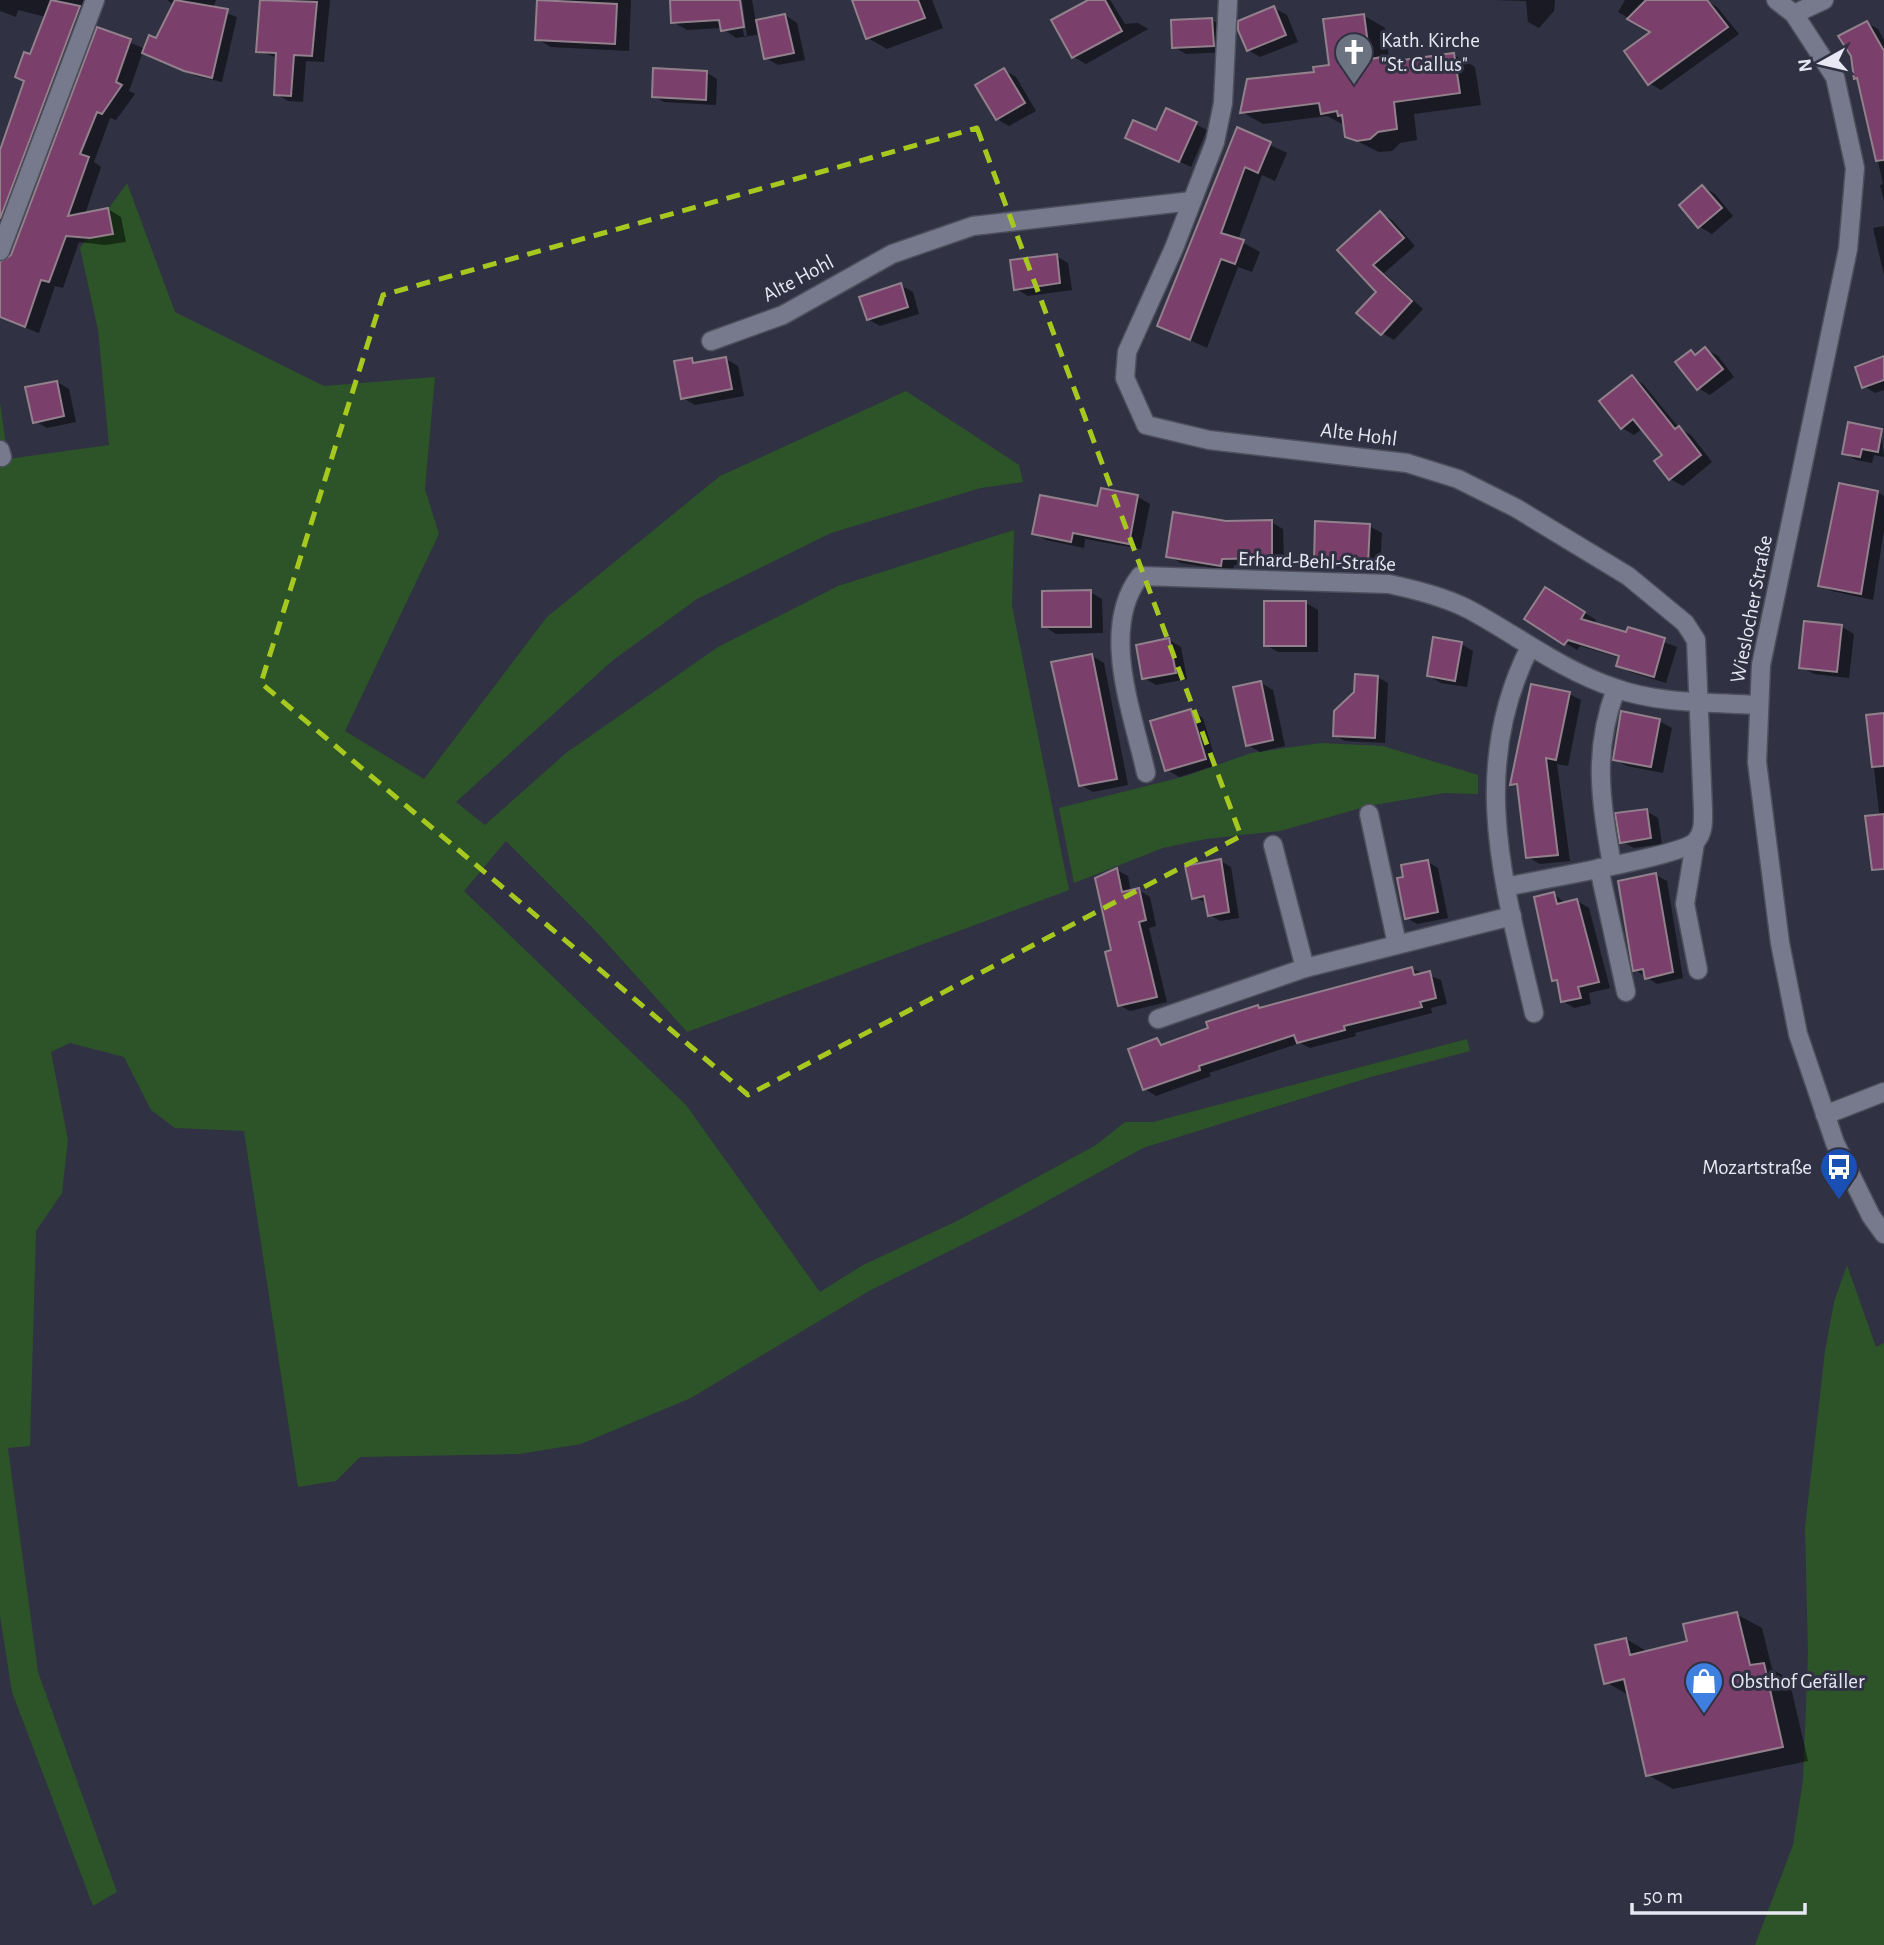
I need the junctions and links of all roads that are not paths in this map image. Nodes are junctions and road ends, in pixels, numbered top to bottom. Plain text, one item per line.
1 (95, 0) edge
2 (1228, 0) edge
3 (1776, 0) edge
4 (1824, 0) edge
5 (1794, 14) junction
6 (1192, 201) junction
7 (0, 251) edge
8 (711, 341) dead end
9 (1530, 648) junction
10 (1616, 689) junction
11 (1699, 701) junction
12 (1757, 705) junction
13 (1146, 773) dead end
14 (1368, 814) dead end
15 (1695, 843) junction
16 (1273, 845) dead end
17 (1606, 867) junction
18 (1506, 887) junction
19 (1512, 916) junction
20 (1397, 944) junction
21 (1305, 968) junction
22 (1698, 970) dead end
23 (1626, 992) dead end
24 (1534, 1013) dead end
25 (1158, 1019) dead end
26 (1884, 1092) edge
27 (1825, 1115) junction
28 (1884, 1234) edge

1 - 7 street
2 - 6 street, Alte Hohl
3 - 5 street, Wieslocher Straße
4 - 5 street
5 - 12 street, Wieslocher Straße
6 - 8 street, Alte Hohl
6 - 11 street, Alte Hohl
9 - 10 street, Erhard-Behl-Straße
9 - 13 street, Erhard-Behl-Straße
9 - 18 street
10 - 11 street, Erhard-Behl-Straße
10 - 17 street
11 - 12 street, Erhard-Behl-Straße
11 - 15 street
12 - 27 street, Wieslocher Straße
14 - 20 street
15 - 17 street
15 - 22 street
16 - 21 street
17 - 18 street
17 - 23 street
18 - 19 street
19 - 20 street
19 - 24 street
20 - 21 street
21 - 25 street
26 - 27 street
27 - 28 street, Wieslocher Straße

